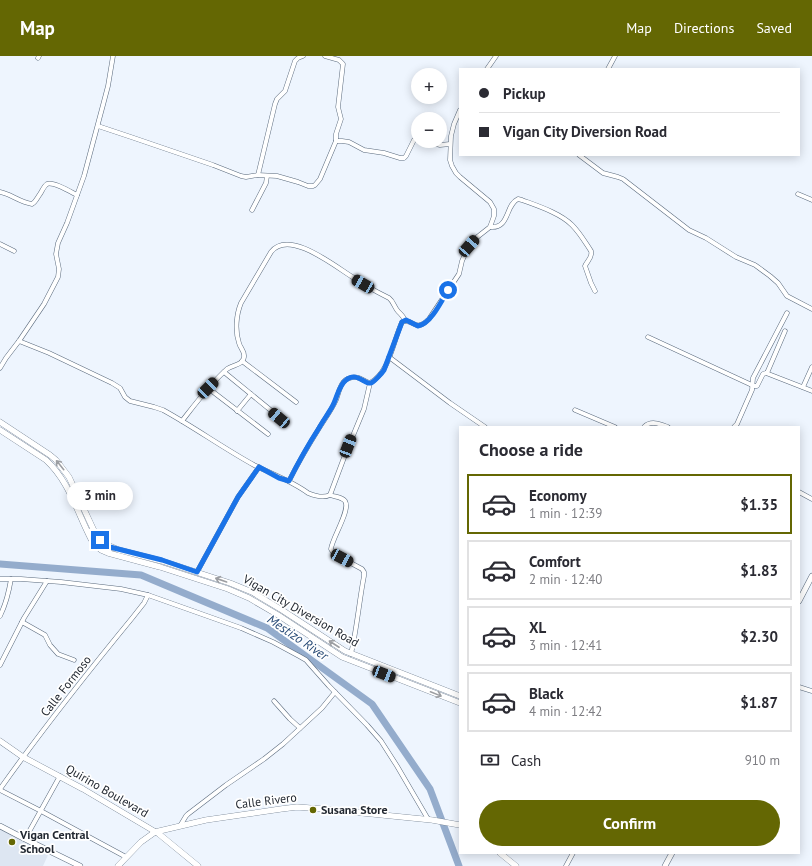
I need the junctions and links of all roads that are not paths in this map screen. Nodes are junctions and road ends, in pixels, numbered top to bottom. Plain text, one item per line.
1 (113, 56) edge
2 (302, 56) edge
3 (325, 56) edge
4 (495, 56) edge
5 (615, 56) edge
6 (488, 68) edge
7 (609, 68) edge
8 (459, 113) edge
9 (98, 126) junction
10 (336, 141) junction
11 (447, 144) edge
12 (450, 144) junction
13 (411, 146) edge
14 (580, 156) edge
15 (258, 175) junction
16 (267, 176) junction
17 (0, 192) edge
18 (798, 194) dead end
19 (77, 195) junction
20 (812, 200) edge
21 (252, 210) dead end
22 (490, 228) junction
23 (0, 244) edge
24 (14, 251) dead end
25 (595, 291) dead end
26 (812, 309) edge
27 (787, 313) dead end
28 (406, 320) junction
29 (785, 331) dead end
30 (648, 337) dead end
31 (19, 341) junction
32 (389, 357) junction
33 (242, 362) junction
34 (812, 367) edge
35 (0, 368) edge
36 (224, 372) junction
37 (767, 374) junction
38 (370, 383) junction
39 (753, 385) junction
40 (208, 388) junction
41 (803, 388) junction
42 (812, 391) edge
43 (251, 394) junction
44 (296, 402) dead end
45 (575, 410) dead end
46 (237, 411) junction
47 (279, 418) dead end
48 (182, 421) junction
49 (0, 422) edge
50 (484, 426) edge
51 (613, 426) edge
52 (645, 426) edge
53 (664, 426) edge
54 (735, 426) edge
55 (0, 430) edge
56 (268, 434) dead end
57 (259, 467) junction
58 (289, 481) junction
59 (800, 492) edge
60 (330, 495) junction
61 (812, 498) edge
62 (197, 572) junction
63 (189, 573) junction
64 (812, 576) edge
65 (0, 579) edge
66 (11, 579) junction
67 (47, 581) junction
68 (148, 595) junction
69 (800, 599) edge
70 (0, 616) edge
71 (22, 622) junction
72 (351, 654) junction
73 (74, 660) dead end
74 (0, 665) edge
75 (417, 679) junction
76 (414, 685) junction
77 (800, 687) edge
78 (812, 691) edge
79 (335, 692) junction
80 (459, 696) edge
81 (274, 701) dead end
82 (459, 704) edge
83 (300, 728) junction
84 (0, 741) edge
85 (23, 757) junction
86 (60, 776) junction
87 (0, 790) edge
88 (41, 811) junction
89 (430, 820) junction
90 (459, 825) edge
91 (0, 826) edge
92 (180, 826) junction
93 (155, 832) junction
94 (25, 839) junction
95 (501, 854) edge
96 (572, 854) edge
97 (671, 854) edge
98 (126, 857) junction
99 (80, 866) edge
100 (118, 866) edge
101 (198, 866) edge
102 (516, 866) edge
103 (566, 866) edge
104 (665, 866) edge

1 - 9 street
2 - 15 street
3 - 10 street
4 - 6 street
5 - 7 street
8 - 12 street
9 - 15 street
9 - 19 street
10 - 13 street
10 - 16 street
11 - 12 street
12 - 22 street
14 - 26 street
15 - 16 street
16 - 21 street
17 - 19 street
18 - 20 street
19 - 31 street
22 - 25 street
22 - 28 street
23 - 24 street
27 - 39 street
28 - 32 street
28 - 33 street
29 - 37 street
30 - 39 street
31 - 35 street
31 - 48 street
32 - 38 street
32 - 50 street
33 - 36 street
33 - 44 street
34 - 41 street
36 - 40 street
36 - 43 street
37 - 39 street
37 - 41 street
38 - 58 street
38 - 60 street
39 - 54 street
40 - 46 street
40 - 48 street
41 - 42 street
43 - 46 street
43 - 47 street
45 - 51 street
46 - 56 street
48 - 57 street
63 -> 49 main road, Vigan City Diversion Road
52 - 53 street
55 - 63 main road, Vigan City Diversion Road
57 - 58 street
57 - 62 street
58 - 60 street
59 - 61 street
60 - 72 street
62 - 63 main road, Vigan City Diversion Road
72 -> 62 main road, Vigan City Diversion Road
63 - 76 main road, Vigan City Diversion Road
64 - 69 street
65 - 66 street
66 - 67 street
66 - 70 street
67 - 68 street
67 - 71 street
68 - 79 street
68 - 85 street, Calle Formoso
71 - 73 street
71 - 74 street
72 - 75 main road, Vigan City Diversion Road
75 - 76 main road
75 - 80 main road, Vigan City Diversion Road
76 -> 82 main road, Vigan City Diversion Road
77 - 78 street
79 - 83 street
79 - 89 street
81 - 83 street
83 - 92 street
84 - 85 main road, Quirino Boulevard
85 - 86 main road, Quirino Boulevard
85 - 87 street, Calle Formoso
86 - 88 street
86 - 93 main road, Quirino Boulevard
87 - 88 street
88 - 94 street
88 - 98 street
89 - 90 main road, Calle Rivero
89 - 92 main road, Calle Rivero
91 - 94 street
92 - 93 main road, Calle Rivero
93 - 98 main road, Calle Rivero
93 - 101 main road, Quirino Boulevard
94 - 99 street
95 - 102 main road
96 - 103 street
97 - 104 street
98 - 100 main road, Calle Rivero

